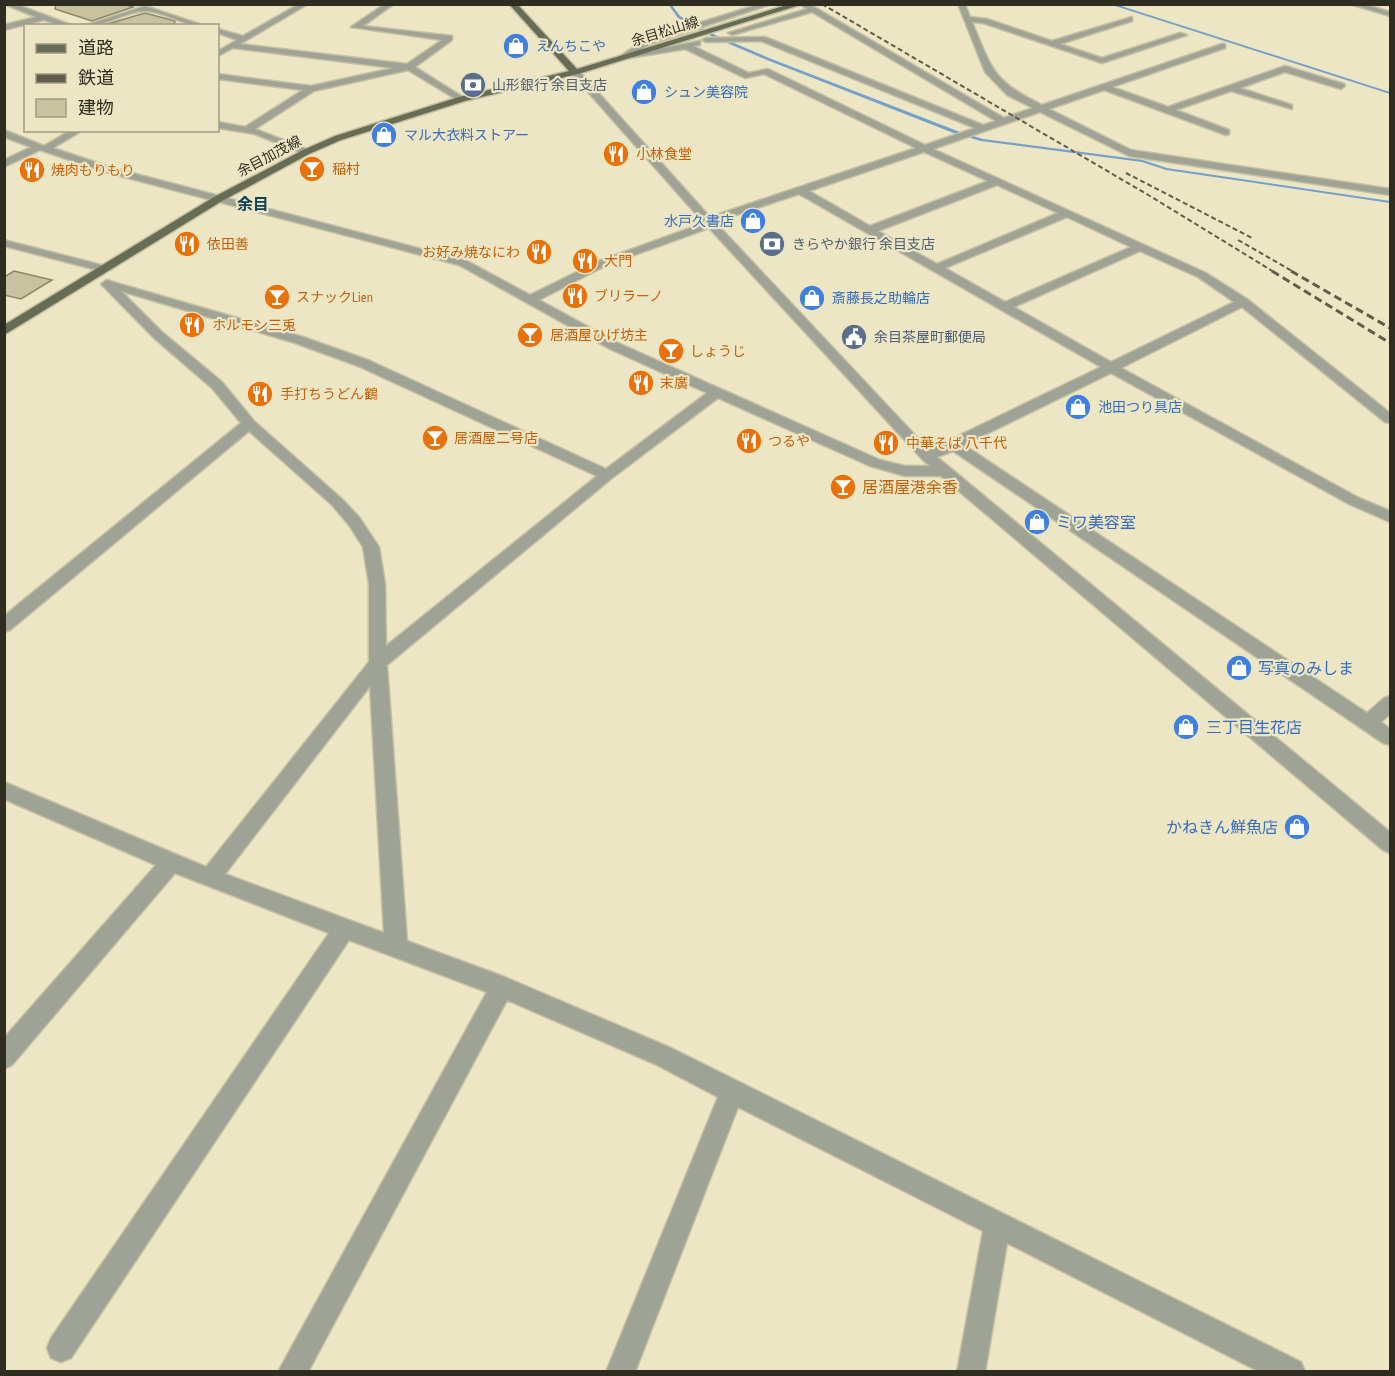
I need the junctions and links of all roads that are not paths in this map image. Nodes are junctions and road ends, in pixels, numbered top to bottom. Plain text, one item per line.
1 (304, 4) edge
2 (391, 4) edge
3 (512, 4) edge
4 (769, 4) edge
5 (803, 4) edge
6 (961, 4) edge
7 (1353, 4) edge
8 (796, 5) edge
9 (11, 6) edge
10 (812, 10) junction
11 (1390, 14) edge
12 (45, 17) junction
13 (967, 19) junction
14 (1129, 19) dead end
15 (64, 24) edge
16 (94, 24) edge
17 (195, 24) edge
18 (4, 28) edge
19 (219, 31) edge
20 (1183, 35) dead end
21 (244, 39) junction
22 (706, 40) junction
23 (1052, 44) junction
24 (233, 46) junction
25 (686, 46) junction
26 (1222, 46) dead end
27 (219, 53) edge
28 (623, 57) junction
29 (409, 67) junction
30 (575, 72) junction
31 (219, 76) edge
32 (1341, 86) dead end
33 (1105, 87) junction
34 (1231, 88) junction
35 (311, 89) junction
36 (462, 99) junction
37 (1289, 107) dead end
38 (1039, 109) junction
39 (1168, 110) junction
40 (1002, 121) junction
41 (219, 125) edge
42 (982, 128) junction
43 (247, 130) junction
44 (74, 132) edge
45 (1226, 132) dead end
46 (4, 133) edge
47 (42, 148) junction
48 (925, 149) junction
49 (306, 152) junction
50 (4, 164) edge
51 (996, 182) junction
52 (801, 191) junction
53 (1390, 192) edge
54 (218, 199) junction
55 (1066, 214) junction
56 (710, 223) junction
57 (870, 230) junction
58 (4, 243) edge
59 (1139, 247) junction
60 (936, 268) junction
61 (106, 277) junction
62 (90, 279) joint
63 (529, 300) junction
64 (1243, 302) junction
65 (1005, 307) junction
66 (4, 331) edge
67 (1110, 367) junction
68 (717, 393) junction
69 (1390, 419) edge
70 (249, 424) junction
71 (954, 445) junction
72 (927, 456) junction
73 (944, 471) junction
74 (607, 475) junction
75 (1390, 517) edge
76 (4, 626) edge
77 (378, 663) junction
78 (1390, 703) edge
79 (1368, 723) junction
80 (1390, 738) edge
81 (4, 790) edge
82 (1390, 844) edge
83 (172, 861) junction
84 (210, 878) junction
85 (345, 928) junction
86 (396, 947) junction
87 (502, 987) junction
88 (4, 1057) edge
89 (732, 1092) junction
90 (998, 1224) junction
91 (61, 1348) dead end
92 (292, 1371) edge
93 (620, 1371) edge
94 (971, 1371) edge
95 (1291, 1371) edge

1 - 21 street
2 - 29 street
3 - 30 main road
4 - 28 street
5 - 10 street
6 - 13 street
7 - 11 street
8 - 28 main road, 余目松山線
9 - 12 street
10 - 22 street
10 - 40 street
12 - 15 street
12 - 18 street
13 - 23 street
13 - 38 street
14 - 23 street
16 - 17 street
19 - 21 street
20 - 23 street
21 - 24 street
22 - 25 street
22 - 42 street
24 - 27 street
24 - 29 street
25 - 28 street
25 - 48 street
26 - 33 street
28 - 30 main road, 余目松山線
29 - 35 street
29 - 36 street
30 - 36 main road, 余目加茂線
30 - 56 street
31 - 35 street
32 - 34 street
33 - 38 street
33 - 39 street
34 - 37 street
34 - 39 street
35 - 43 street
36 - 49 main road, 余目加茂線
38 - 40 street
38 - 53 street
39 - 45 street
40 - 42 street
41 - 43 street
42 - 48 street
43 - 49 street
44 - 47 street
46 - 47 street
47 - 50 street
47 - 54 street
48 - 51 street
48 - 52 street
49 - 54 main road, 余目加茂線
51 - 55 street
51 - 57 street
52 - 56 street
52 - 57 street
54 - 61 main road, 余目加茂線
54 - 63 street
55 - 59 street
55 - 60 street
56 - 63 street
56 - 72 street
57 - 60 street
58 - 61 street
59 - 64 street
59 - 65 street
60 - 65 street
61 - 62 street
61 - 70 street
61 - 74 street
62 - 66 main road
63 - 68 street
64 - 67 street
64 - 69 street
65 - 67 street
67 - 71 street
67 - 75 street
68 - 73 street
68 - 74 street
70 - 76 street
70 - 77 street
71 - 72 street
71 - 79 street
72 - 73 street
73 - 82 street
74 - 77 street
77 - 84 street
77 - 86 street
78 - 79 street
79 - 80 street
81 - 83 street
83 - 84 street
83 - 88 street
84 - 85 street
85 - 86 street
85 - 91 street
86 - 87 street
87 - 89 street
87 - 92 street
89 - 90 street
89 - 93 street
90 - 94 street
90 - 95 street

